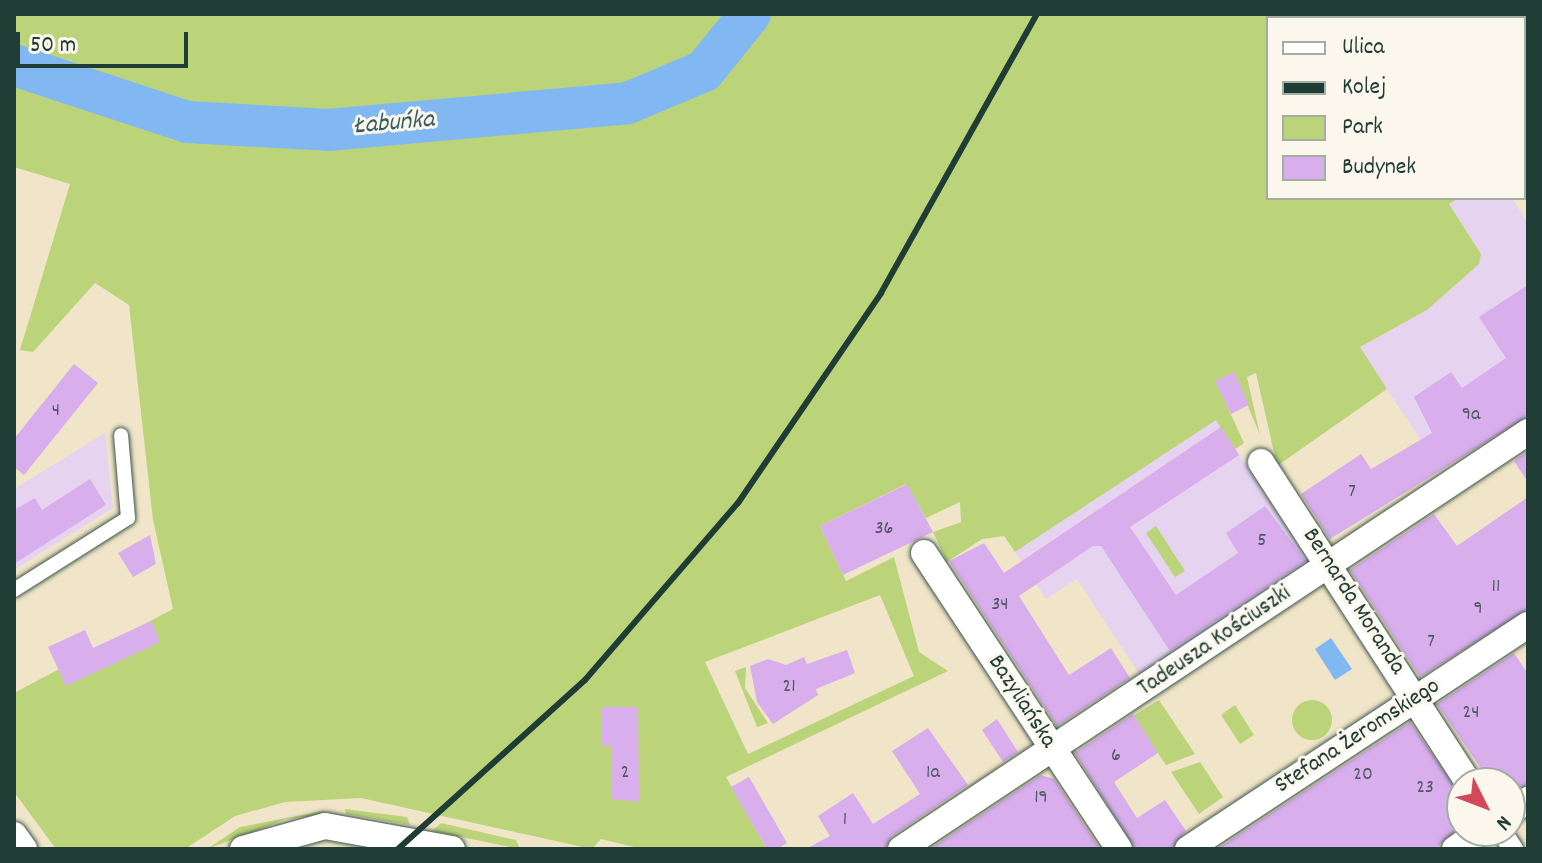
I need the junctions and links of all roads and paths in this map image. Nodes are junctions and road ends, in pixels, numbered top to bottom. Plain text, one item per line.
1 (1528, 432) edge
2 (121, 435) dead end
3 (1261, 462) dead end
4 (924, 553) dead end
5 (1329, 565) junction
6 (14, 590) edge
7 (1528, 625) edge
8 (1415, 699) junction
9 (1053, 752) junction
10 (1459, 767) edge
11 (14, 835) edge
12 (24, 849) edge
13 (243, 849) edge
14 (452, 849) edge
15 (901, 849) edge
16 (1119, 849) edge
17 (1188, 849) edge

1 - 5 street, Tadeusza Kościuszki
2 - 6 lane
3 - 5 street, Bernarda Moranda
4 - 9 street, Bazyliańska
5 - 8 street, Bernarda Moranda
5 - 9 street, Tadeusza Kościuszki
7 - 8 street, Stefana Żeromskiego
8 - 10 street, Bernarda Moranda
8 - 17 street, Stefana Żeromskiego
9 - 15 street, Tadeusza Kościuszki
9 - 16 street, Bazyliańska
11 - 12 street
13 - 14 street

